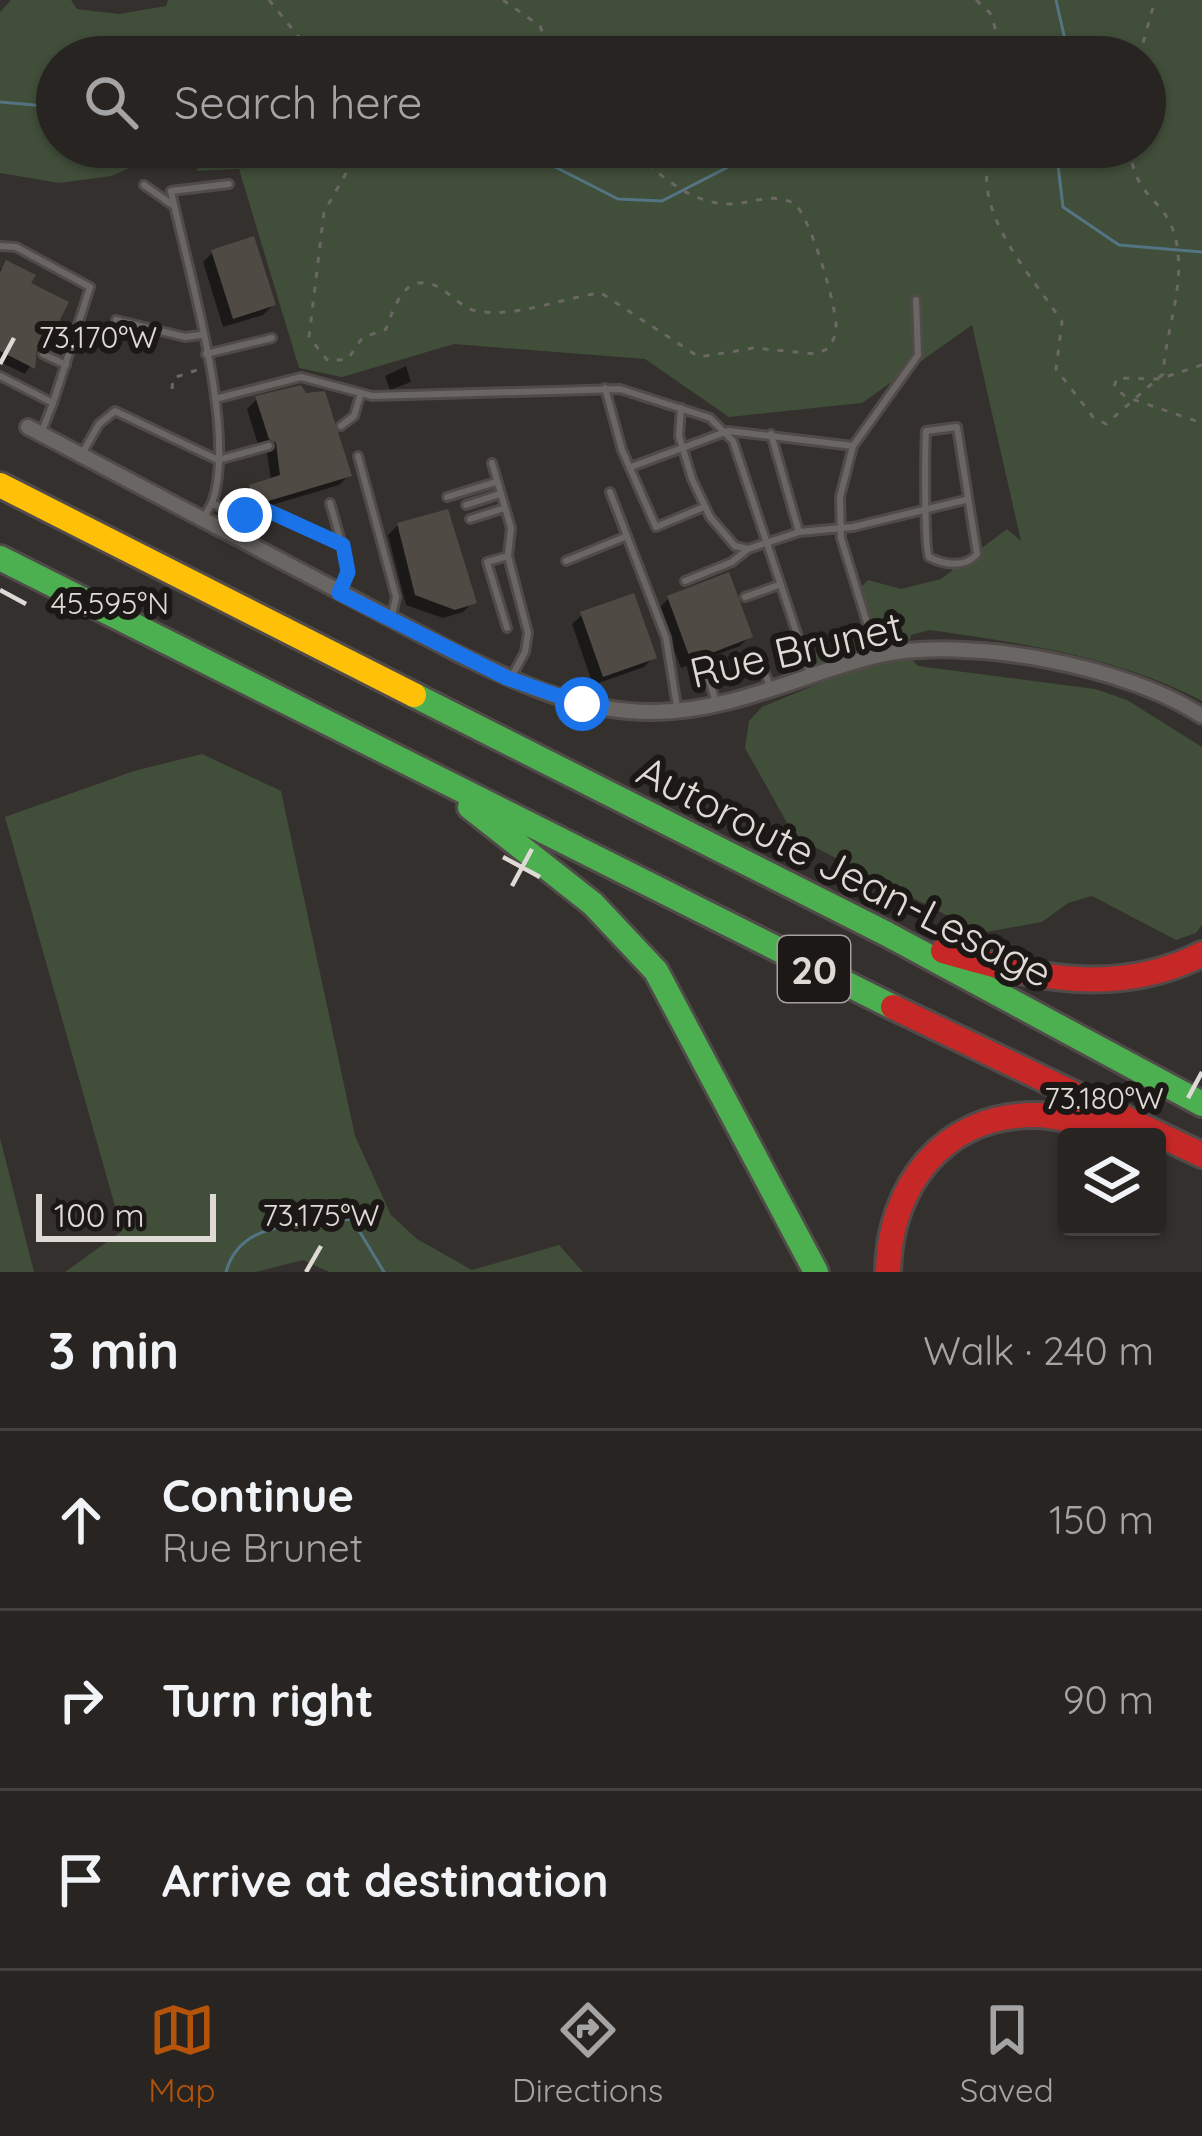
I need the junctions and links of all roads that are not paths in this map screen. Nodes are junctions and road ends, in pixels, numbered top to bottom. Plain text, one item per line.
1 (144, 184) dead end
2 (229, 184) dead end
3 (174, 206) junction
4 (0, 246) edge
5 (916, 300) dead end
6 (116, 320) dead end
7 (201, 335) junction
8 (272, 338) dead end
9 (43, 353) dead end
10 (205, 354) junction
11 (68, 365) junction
12 (0, 376) edge
13 (605, 388) junction
14 (361, 394) junction
15 (215, 399) junction
16 (52, 403) junction
17 (681, 408) junction
18 (341, 426) dead end
19 (34, 430) joint
20 (728, 431) junction
21 (771, 434) junction
22 (268, 446) dead end
23 (853, 446) junction
24 (681, 447) junction
25 (82, 455) junction
26 (358, 456) dead end
27 (218, 460) junction
28 (492, 463) dead end
29 (631, 467) junction
30 (496, 482) junction
31 (0, 485) edge
32 (610, 492) dead end
33 (500, 494) junction
34 (447, 497) dead end
35 (965, 500) junction
36 (212, 503) junction
37 (330, 503) dead end
38 (466, 505) dead end
39 (705, 507) junction
40 (505, 508) junction
41 (930, 508) junction
42 (470, 519) dead end
43 (202, 520) junction
44 (839, 527) junction
45 (799, 532) junction
46 (628, 536) junction
47 (343, 545) junction
48 (764, 545) junction
49 (748, 548) junction
50 (508, 556) junction
51 (0, 558) edge
52 (566, 562) dead end
53 (685, 581) dead end
54 (778, 585) junction
55 (339, 593) junction
56 (745, 597) dead end
57 (522, 611) junction
58 (504, 616) junction
59 (391, 620) junction
60 (867, 623) dead end
61 (507, 628) dead end
62 (811, 677) junction
63 (510, 680) junction
64 (771, 689) junction
65 (717, 705) junction
66 (677, 711) junction
67 (1202, 716) edge
68 (430, 776) junction
69 (887, 934) junction
70 (1202, 954) edge
71 (1202, 1104) edge
72 (1088, 1128) edge
73 (1166, 1149) edge
74 (1202, 1158) edge
75 (816, 1272) edge
76 (888, 1272) edge

1 - 3 lane
2 - 3 lane
3 - 7 lane
4 - 11 lane
5 - 23 lane
6 - 7 lane
7 - 10 lane
8 - 10 lane
9 - 11 lane
10 - 15 lane
11 - 16 lane
12 - 16 lane
13 - 14 lane
13 - 17 lane
13 - 29 lane
14 - 15 lane
14 - 18 lane
15 - 27 lane
16 - 19 lane
17 - 20 lane
17 - 24 lane
19 - 25 street, Rue Brunet
20 - 21 lane
20 - 24 lane
20 - 48 lane
21 - 23 lane
21 - 45 lane
22 - 27 lane
23 - 44 lane
24 - 29 lane
24 - 39 lane
25 - 27 lane
25 - 43 street, Rue Brunet
26 - 59 lane
27 - 36 lane
28 - 30 lane
29 - 39 lane
30 - 33 lane
30 - 34 lane
31 - 69 highway, Autoroute Jean-Lesage / 20
32 - 46 lane
33 - 38 lane
33 - 40 lane
35 - 41 lane
35 - 41 lane
35 - 41 lane
36 - 43 lane
36 - 47 lane
37 - 47 lane
39 - 49 lane
40 - 42 lane
40 - 50 lane
41 - 44 lane
43 - 55 street, Rue Brunet
44 - 45 lane
44 - 60 lane
45 - 48 lane
46 - 52 lane
46 - 66 lane
47 - 55 lane
48 - 49 lane
48 - 54 lane
49 - 53 lane
50 - 57 lane
50 - 58 lane
51 - 68 highway, 20
54 - 56 lane
54 - 62 lane
55 - 59 street, Rue Brunet
57 - 58 lane
57 - 63 lane
58 - 61 lane
59 - 63 street, Rue Brunet
62 - 64 street, Rue Brunet
62 - 67 street, Rue Brunet
63 - 66 street, Rue Brunet
64 - 65 street, Rue Brunet
64 - 65 lane
65 - 66 street, Rue Brunet
68 - 74 highway, 20
68 - 75 highway
69 - 70 highway
69 - 71 highway, Autoroute Jean-Lesage / 20
72 - 76 highway
73 - 74 highway

